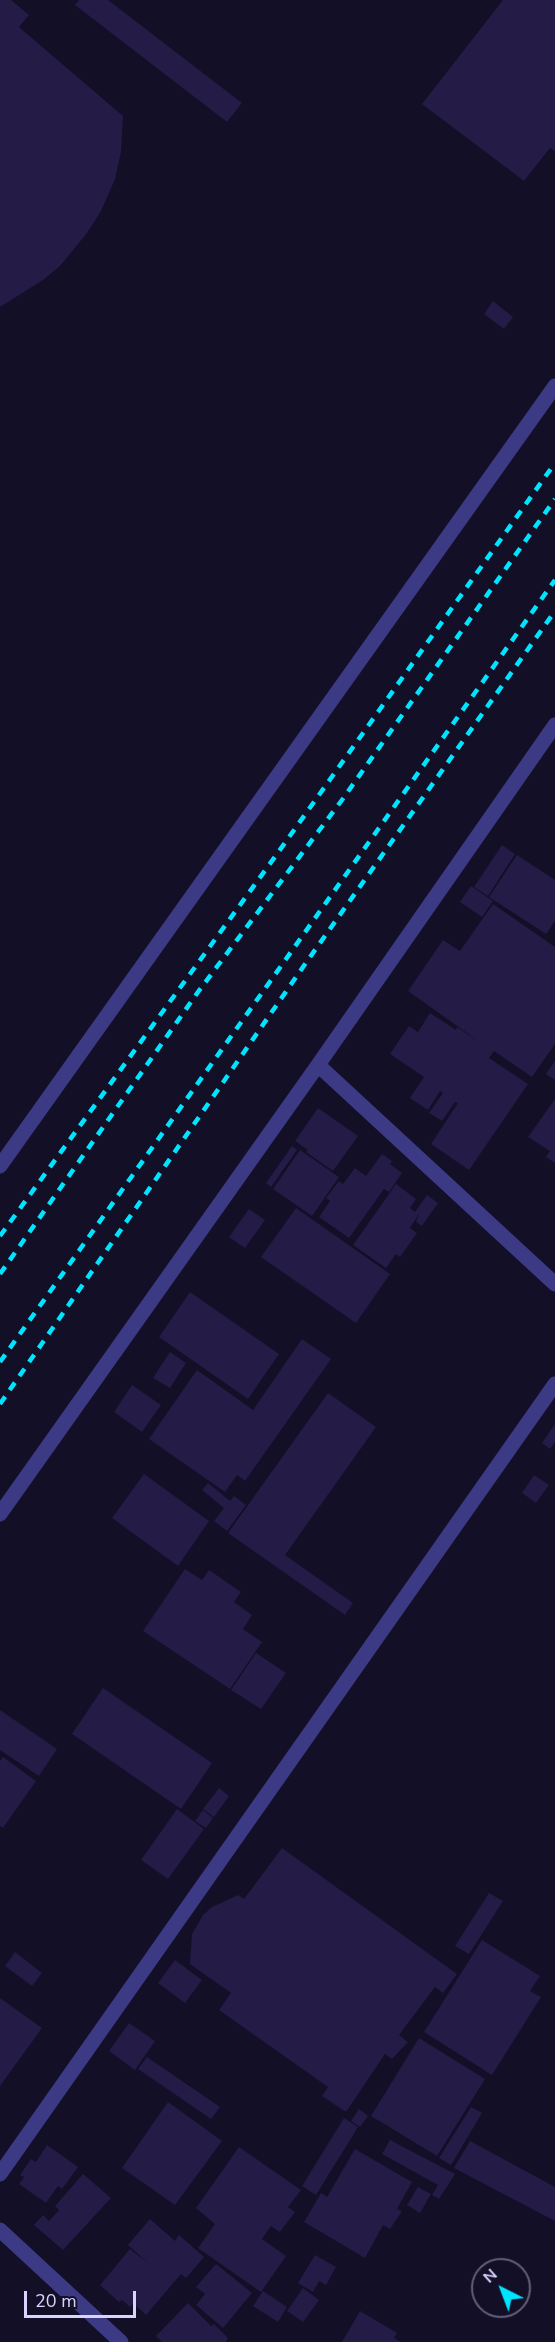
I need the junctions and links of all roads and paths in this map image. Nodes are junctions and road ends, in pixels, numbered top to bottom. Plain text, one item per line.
1 (555, 386) edge
2 (555, 724) edge
3 (318, 1065) junction
4 (0, 1166) edge
5 (555, 1284) edge
6 (555, 1384) edge
7 (0, 1514) edge
8 (0, 2174) edge
9 (0, 2230) edge
10 (121, 2342) edge

1 - 4 street
2 - 3 street
3 - 5 street
3 - 7 street
6 - 8 street
9 - 10 street

